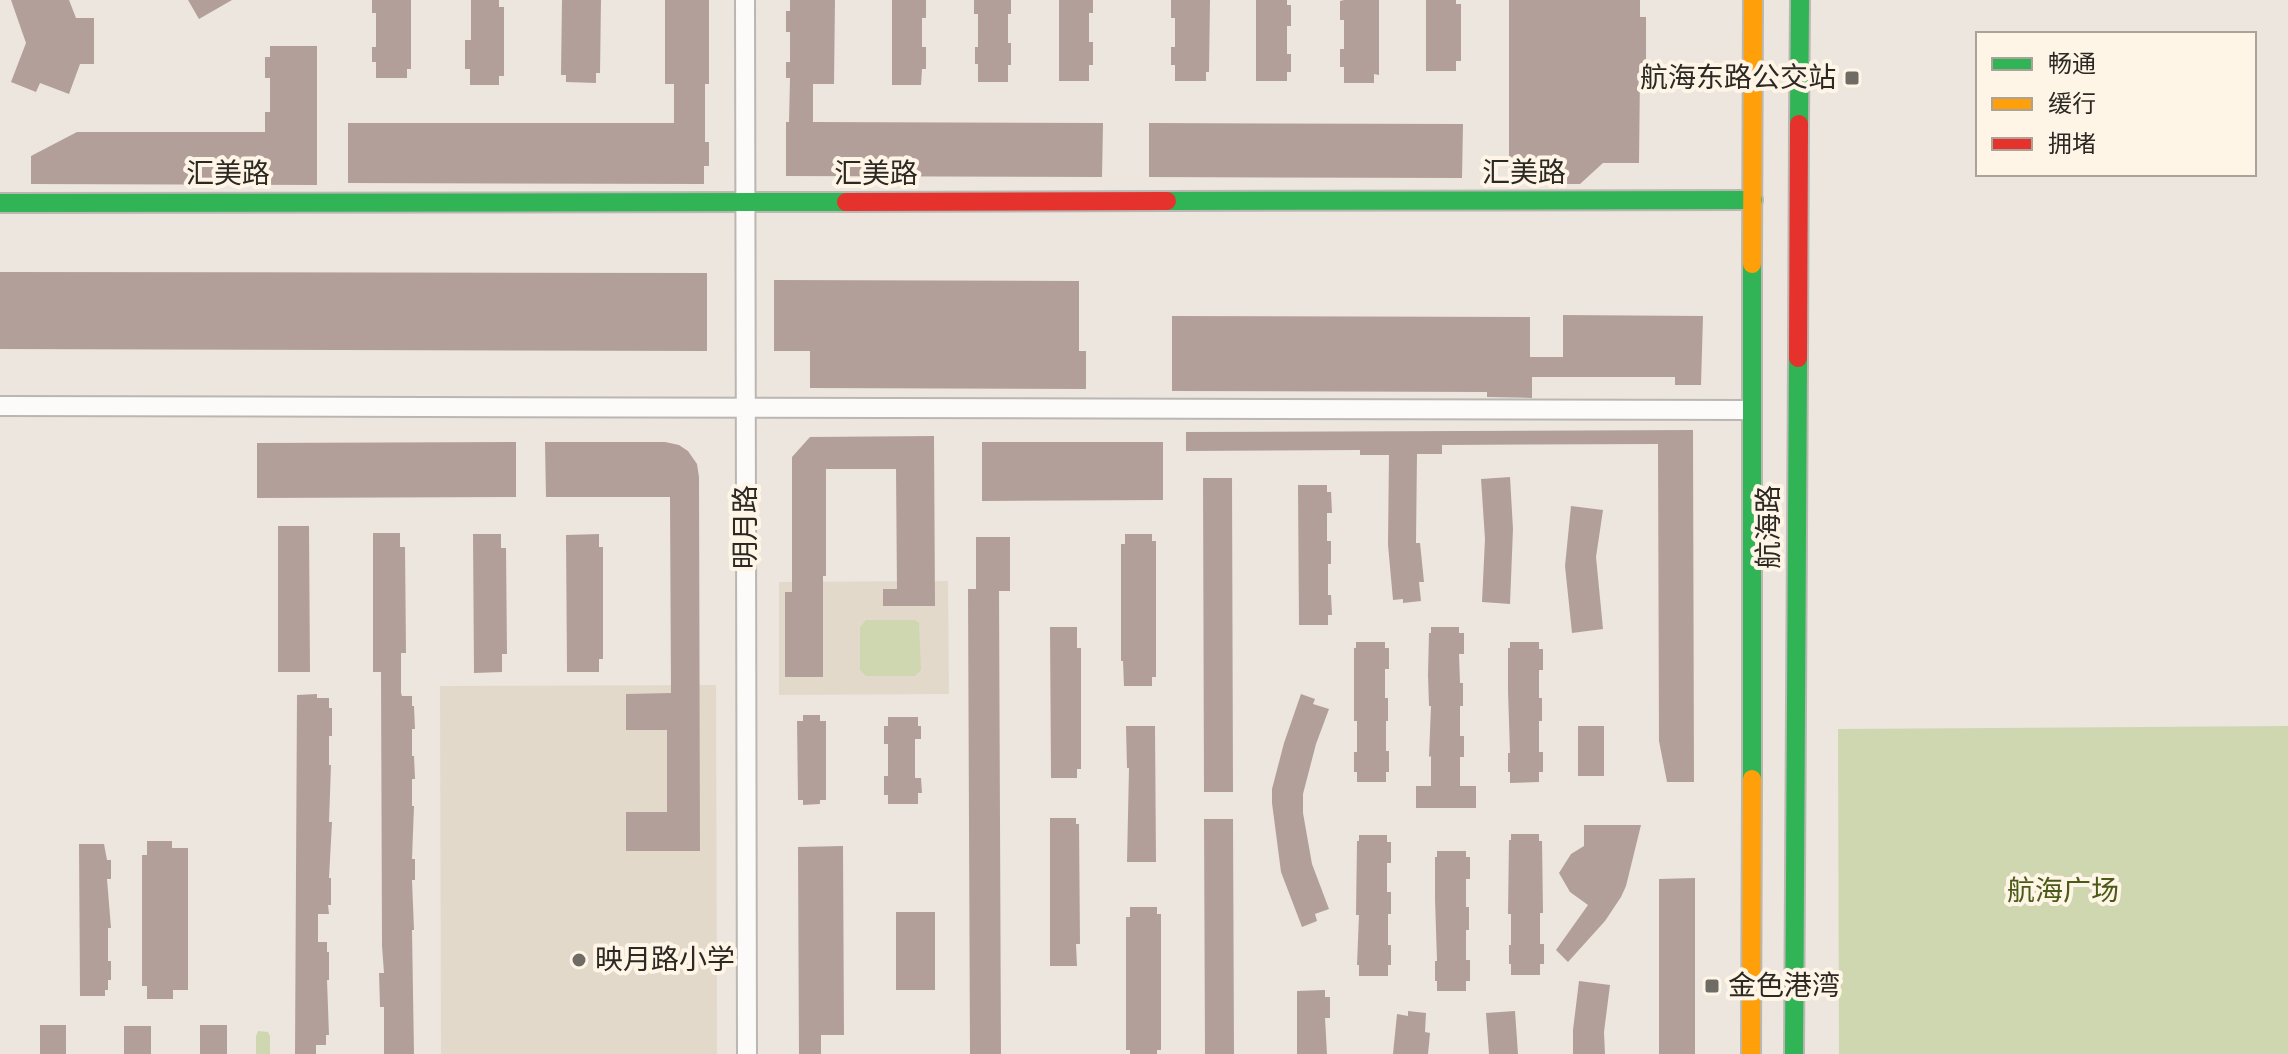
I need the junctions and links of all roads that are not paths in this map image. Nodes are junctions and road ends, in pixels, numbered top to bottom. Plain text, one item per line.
1 (745, 0) edge
2 (1753, 0) edge
3 (1800, 2) edge
4 (1753, 200) junction
5 (746, 202) junction
6 (0, 203) edge
7 (0, 406) edge
8 (746, 408) junction
9 (1752, 410) junction
10 (747, 1054) edge
11 (1751, 1054) edge
12 (1794, 1054) edge

1 - 5 street, 明月路
2 - 4 main road, 航海路
3 - 12 main road, 航海路
4 - 5 main road, 汇美路
4 - 9 main road, 航海路
5 - 6 main road, 汇美路
5 - 8 street, 明月路
7 - 8 street
8 - 9 street
8 - 10 street, 明月路
9 - 11 main road, 航海路

